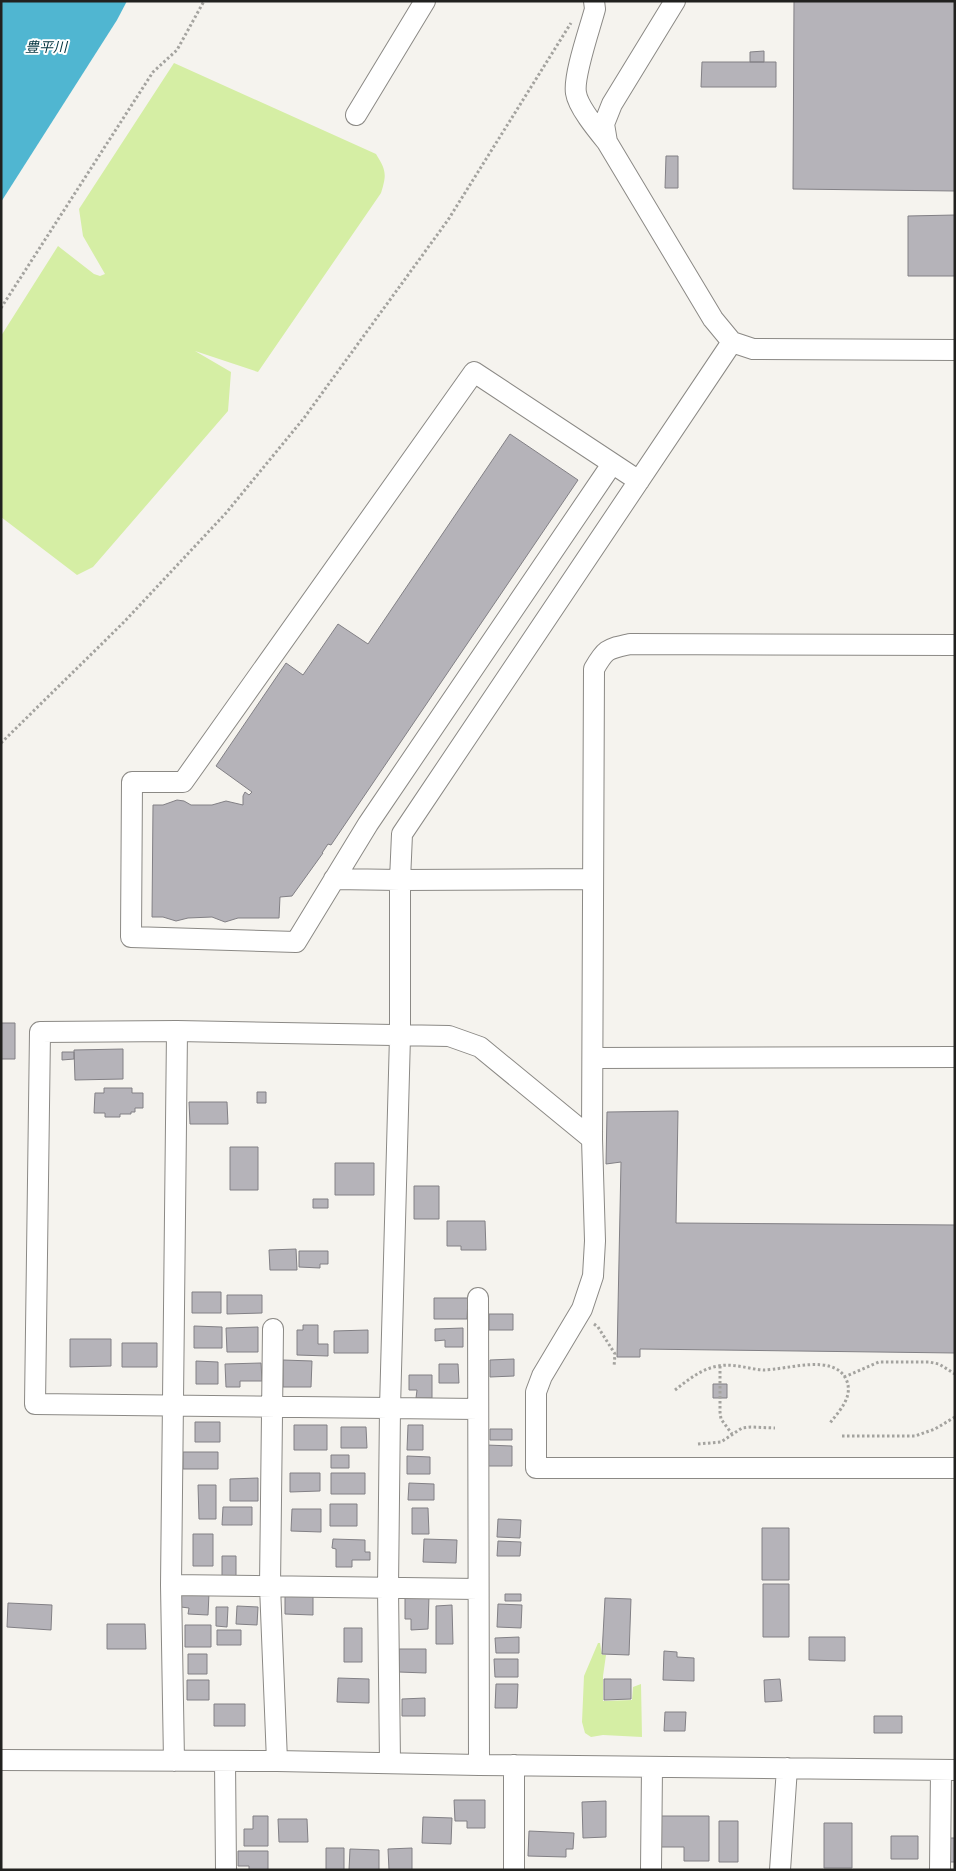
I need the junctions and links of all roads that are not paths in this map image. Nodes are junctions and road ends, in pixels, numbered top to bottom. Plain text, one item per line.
1 (425, 1) edge
2 (594, 1) edge
3 (675, 1) edge
4 (356, 115) dead end
5 (608, 142) junction
6 (732, 342) junction
7 (955, 350) edge
8 (612, 464) junction
9 (639, 481) junction
10 (955, 645) edge
11 (334, 879) junction
12 (593, 879) junction
13 (400, 880) junction
14 (177, 1031) junction
15 (400, 1036) junction
16 (955, 1057) edge
17 (593, 1058) junction
18 (592, 1139) junction
19 (478, 1298) dead end
20 (273, 1329) dead end
21 (173, 1405) junction
22 (272, 1407) junction
23 (390, 1408) junction
24 (478, 1409) junction
25 (955, 1468) edge
26 (171, 1585) junction
27 (270, 1586) junction
28 (388, 1588) junction
29 (478, 1589) junction
30 (1, 1760) edge
31 (174, 1761) junction
32 (225, 1761) junction
33 (277, 1761) junction
34 (390, 1763) junction
35 (514, 1765) junction
36 (479, 1766) junction
37 (652, 1767) junction
38 (788, 1768) junction
39 (948, 1770) edge
40 (226, 1870) edge
41 (514, 1870) edge
42 (651, 1870) edge
43 (780, 1870) edge
44 (940, 1870) edge

1 - 4 street
2 - 5 street
3 - 5 street
5 - 6 street
6 - 7 street
6 - 9 street
8 - 9 street
8 - 11 street
8 - 11 street
9 - 13 street
10 - 12 street
11 - 13 street
12 - 13 street
12 - 17 street
13 - 15 street
14 - 15 street
14 - 21 street
14 - 21 street
15 - 18 street
15 - 23 street
16 - 17 street
17 - 18 street
18 - 25 street
19 - 24 street
20 - 22 street
21 - 22 street
21 - 26 street
22 - 23 street
22 - 27 street
23 - 24 street
23 - 28 street
24 - 29 street
26 - 27 street
26 - 31 street
27 - 28 street
27 - 33 street
28 - 29 street
28 - 34 street
29 - 36 street
30 - 31 street
31 - 32 street
32 - 33 street
32 - 40 street
33 - 34 street
34 - 36 street
35 - 36 street
35 - 37 street
35 - 41 street
37 - 38 street
37 - 42 street
38 - 39 street
38 - 43 street
39 - 44 street

